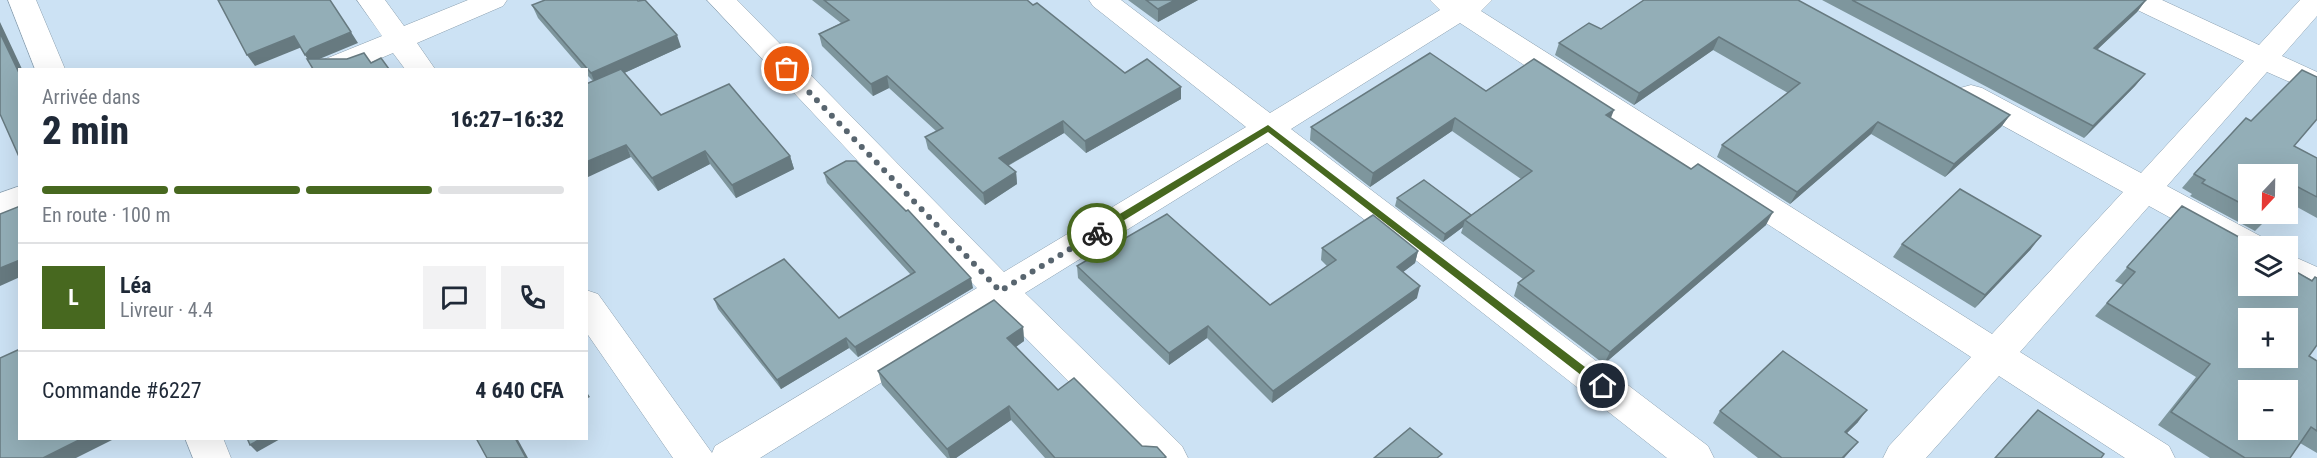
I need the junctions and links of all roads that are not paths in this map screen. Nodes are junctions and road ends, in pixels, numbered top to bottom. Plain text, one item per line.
1 (22, 0) edge
2 (371, 0) edge
3 (493, 0) edge
4 (722, 0) edge
5 (1103, 0) edge
6 (2139, 0) edge
7 (2316, 0) edge
8 (1461, 4) edge
9 (399, 40) junction
10 (2263, 58) junction
11 (50, 68) edge
12 (330, 68) edge
13 (419, 68) edge
14 (1949, 83) edge
15 (2317, 84) edge
16 (1268, 128) junction
17 (2145, 189) junction
18 (18, 199) edge
19 (0, 206) edge
20 (2238, 239) edge
21 (2298, 273) edge
22 (2317, 283) edge
23 (1000, 291) junction
24 (588, 307) edge
25 (1995, 355) junction
26 (205, 440) edge
27 (212, 458) edge
28 (695, 458) edge
29 (728, 458) edge
30 (1169, 458) edge
31 (1695, 458) edge
32 (1902, 458) edge
33 (2156, 458) edge

1 - 11 street
2 - 9 street
3 - 9 street
4 - 23 street
5 - 16 street
6 - 10 street
7 - 10 street
8 - 16 street
8 - 25 street
9 - 12 street
9 - 13 street
10 - 15 street
10 - 17 street
14 - 17 street
16 - 23 street
16 - 31 street
17 - 20 street
17 - 25 street
18 - 19 street
21 - 22 street
23 - 29 street
23 - 30 street
24 - 28 street
25 - 32 street
25 - 33 street
26 - 27 street

